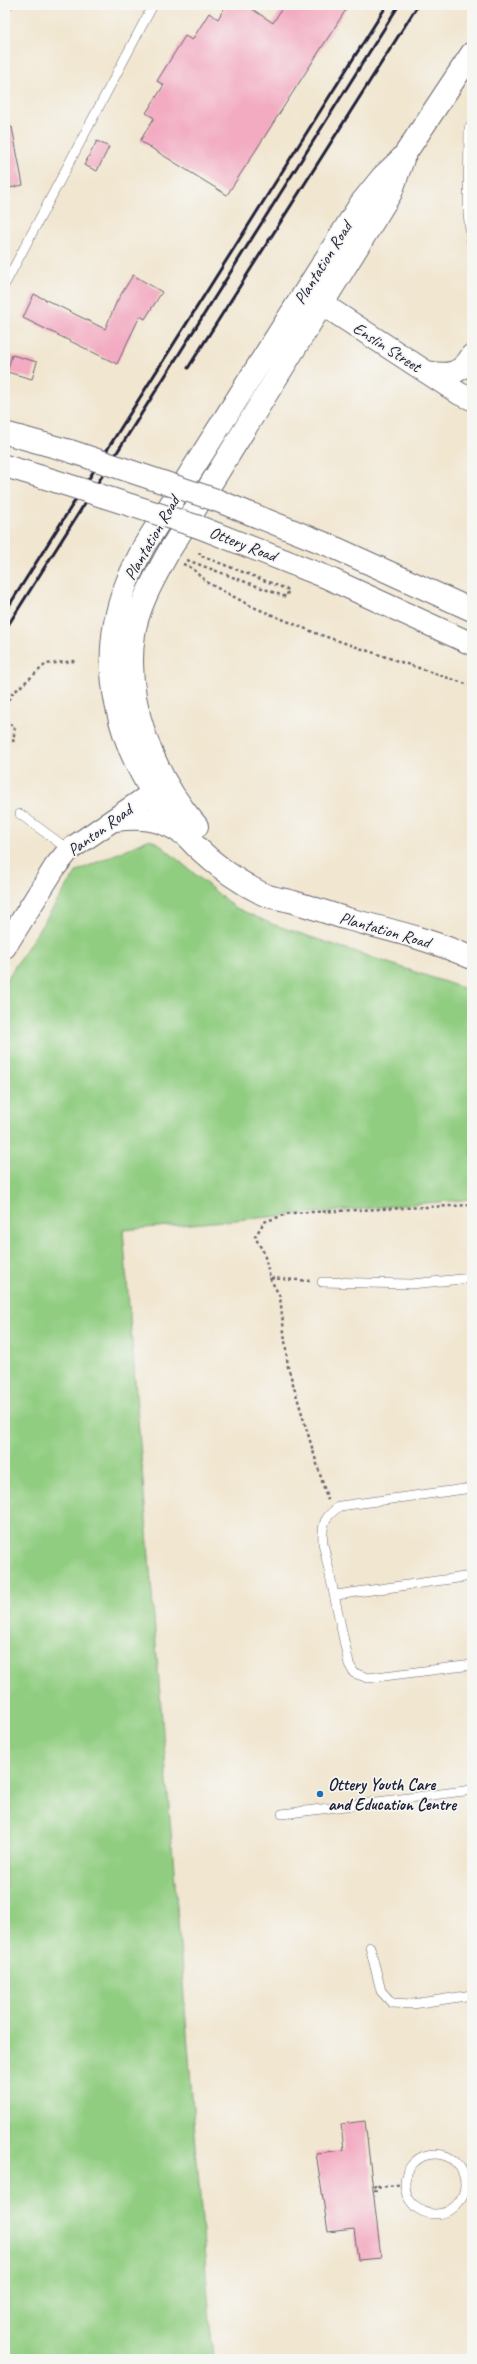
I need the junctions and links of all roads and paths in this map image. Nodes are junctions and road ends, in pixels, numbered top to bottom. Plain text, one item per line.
1 (153, 5) edge
2 (472, 53) edge
3 (469, 128) dead end
4 (472, 245) edge
5 (5, 284) edge
6 (313, 298) junction
7 (472, 355) edge
8 (425, 372) junction
9 (472, 399) edge
10 (5, 434) edge
11 (5, 466) edge
12 (201, 549) dead end
13 (184, 559) dead end
14 (179, 563) dead end
15 (472, 610) edge
16 (472, 644) edge
17 (75, 661) dead end
18 (472, 686) edge
19 (5, 705) edge
20 (5, 721) edge
21 (13, 742) dead end
22 (162, 791) junction
23 (20, 814) dead end
24 (115, 820) junction
25 (189, 839) junction
26 (69, 850) junction
27 (297, 903) junction
28 (5, 948) edge
29 (472, 958) edge
30 (472, 1205) edge
31 (270, 1278) junction
32 (472, 1278) edge
33 (322, 1282) joint
34 (472, 1488) edge
35 (331, 1512) junction
36 (472, 1576) edge
37 (336, 1595) junction
38 (472, 1664) edge
39 (472, 1790) edge
40 (282, 1814) dead end
41 (370, 1947) dead end
42 (472, 1995) edge
43 (469, 2181) edge
44 (405, 2184) junction
45 (380, 2187) dead end

1 - 5 lane
2 - 6 street, Plantation Road
3 - 4 lane
6 - 8 street, Enslin Street
6 - 22 street, Plantation Road
7 - 8 street
8 - 9 street, Enslin Street
10 - 15 street, Ottery Road, bridge
11 - 16 street, Ottery Road, bridge
12 - 13 path
14 - 18 path
17 - 19 path
20 - 21 path
22 - 24 street, Panton Road
22 - 25 street, Plantation Road
22 - 27 street, Plantation Road
23 - 26 lane
24 - 25 street
24 - 26 street, Panton Road
25 - 27 street, Plantation Road
26 - 28 street, Panton Road
27 - 29 street, Plantation Road
30 - 31 path
31 - 33 path
31 - 35 path
32 - 33 lane
34 - 35 lane
35 - 37 lane
36 - 37 lane
37 - 38 lane
39 - 40 lane
41 - 42 lane
43 - 44 lane
43 - 44 lane
44 - 45 path

